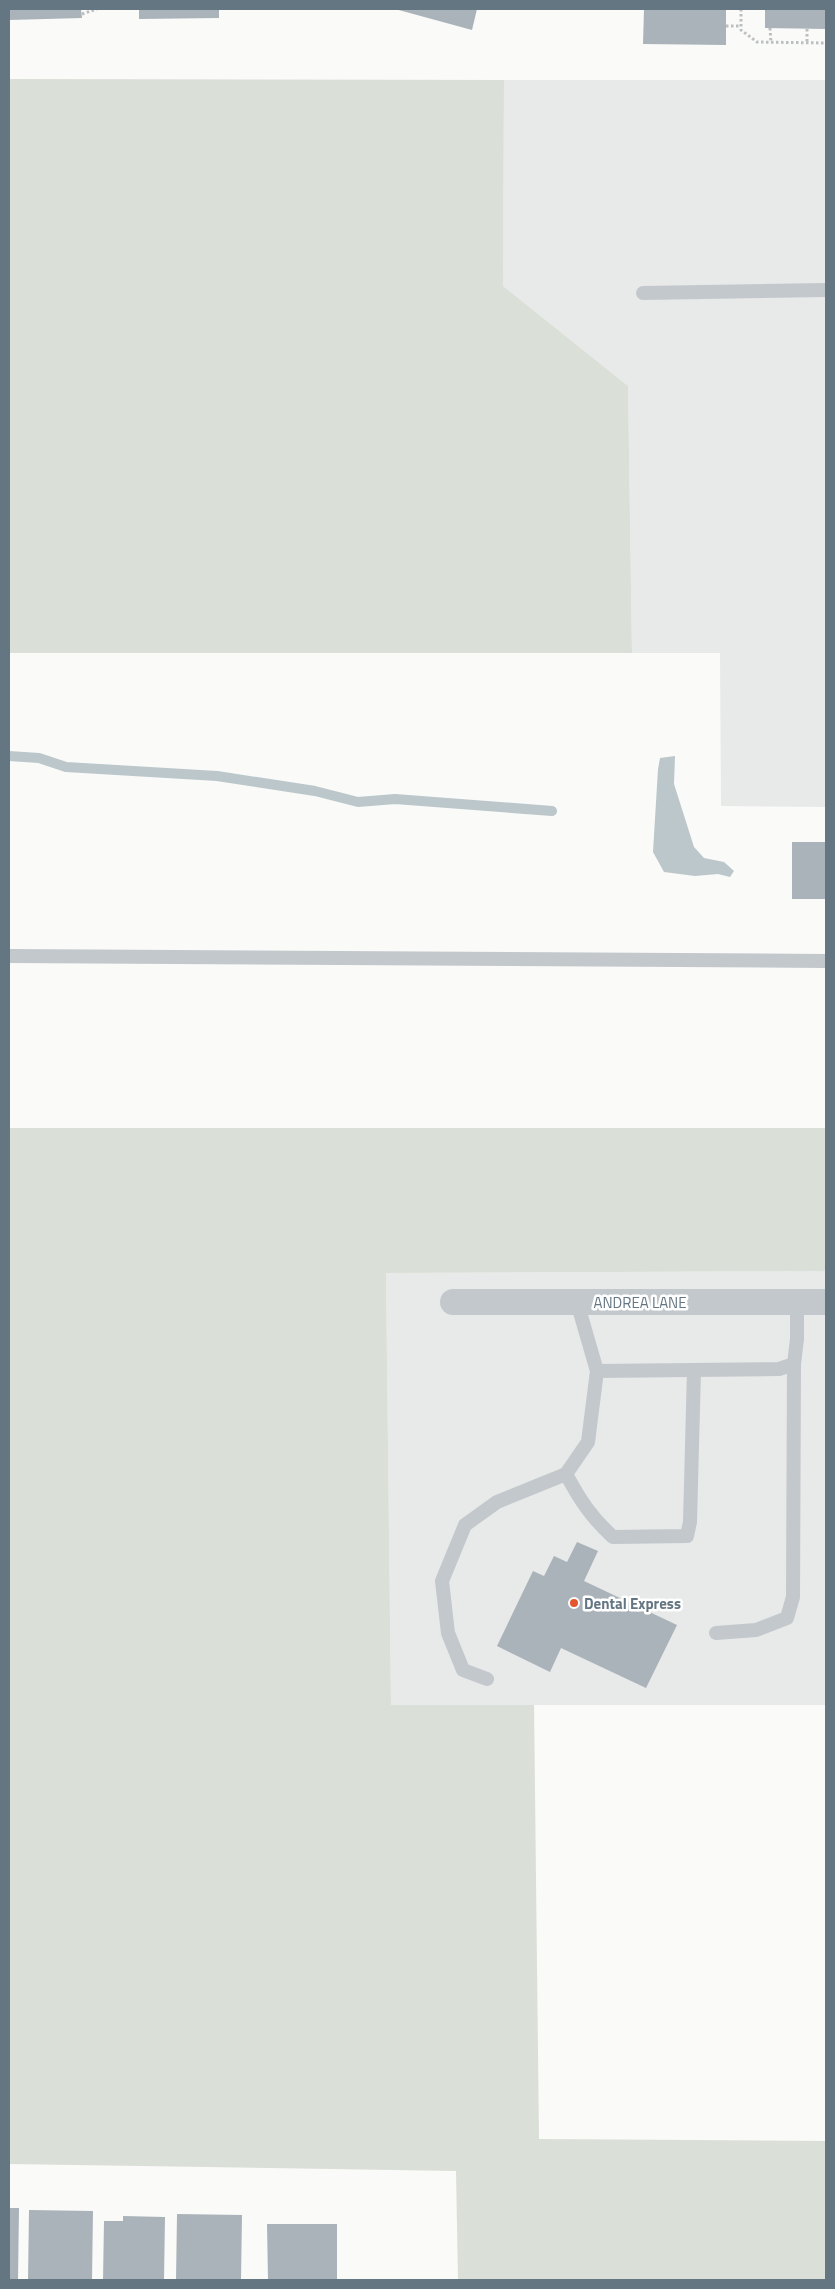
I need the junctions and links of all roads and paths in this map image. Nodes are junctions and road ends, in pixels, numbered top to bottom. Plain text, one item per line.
1 (97, 9) edge
2 (741, 9) edge
3 (82, 14) dead end
4 (726, 26) dead end
5 (741, 26) junction
6 (770, 28) dead end
7 (807, 29) dead end
8 (771, 43) junction
9 (807, 43) junction
10 (826, 43) edge
11 (826, 290) edge
12 (643, 293) dead end
13 (9, 956) edge
14 (826, 961) edge
15 (453, 1302) dead end
16 (578, 1302) junction
17 (797, 1302) junction
18 (826, 1302) edge
19 (794, 1364) junction
20 (694, 1370) junction
21 (597, 1371) junction
22 (566, 1474) junction
23 (716, 1633) dead end
24 (487, 1679) dead end

1 - 3 path
2 - 5 path
4 - 5 path
5 - 8 path
6 - 8 path
7 - 9 path
8 - 9 path
9 - 10 path
11 - 12 lane
13 - 14 lane
15 - 16 street, ANDREA LANE
16 - 17 street, ANDREA LANE
16 - 21 lane
17 - 18 street, ANDREA LANE
17 - 19 lane
19 - 20 lane
19 - 23 lane
20 - 21 lane
20 - 22 lane
21 - 22 lane
22 - 24 lane

